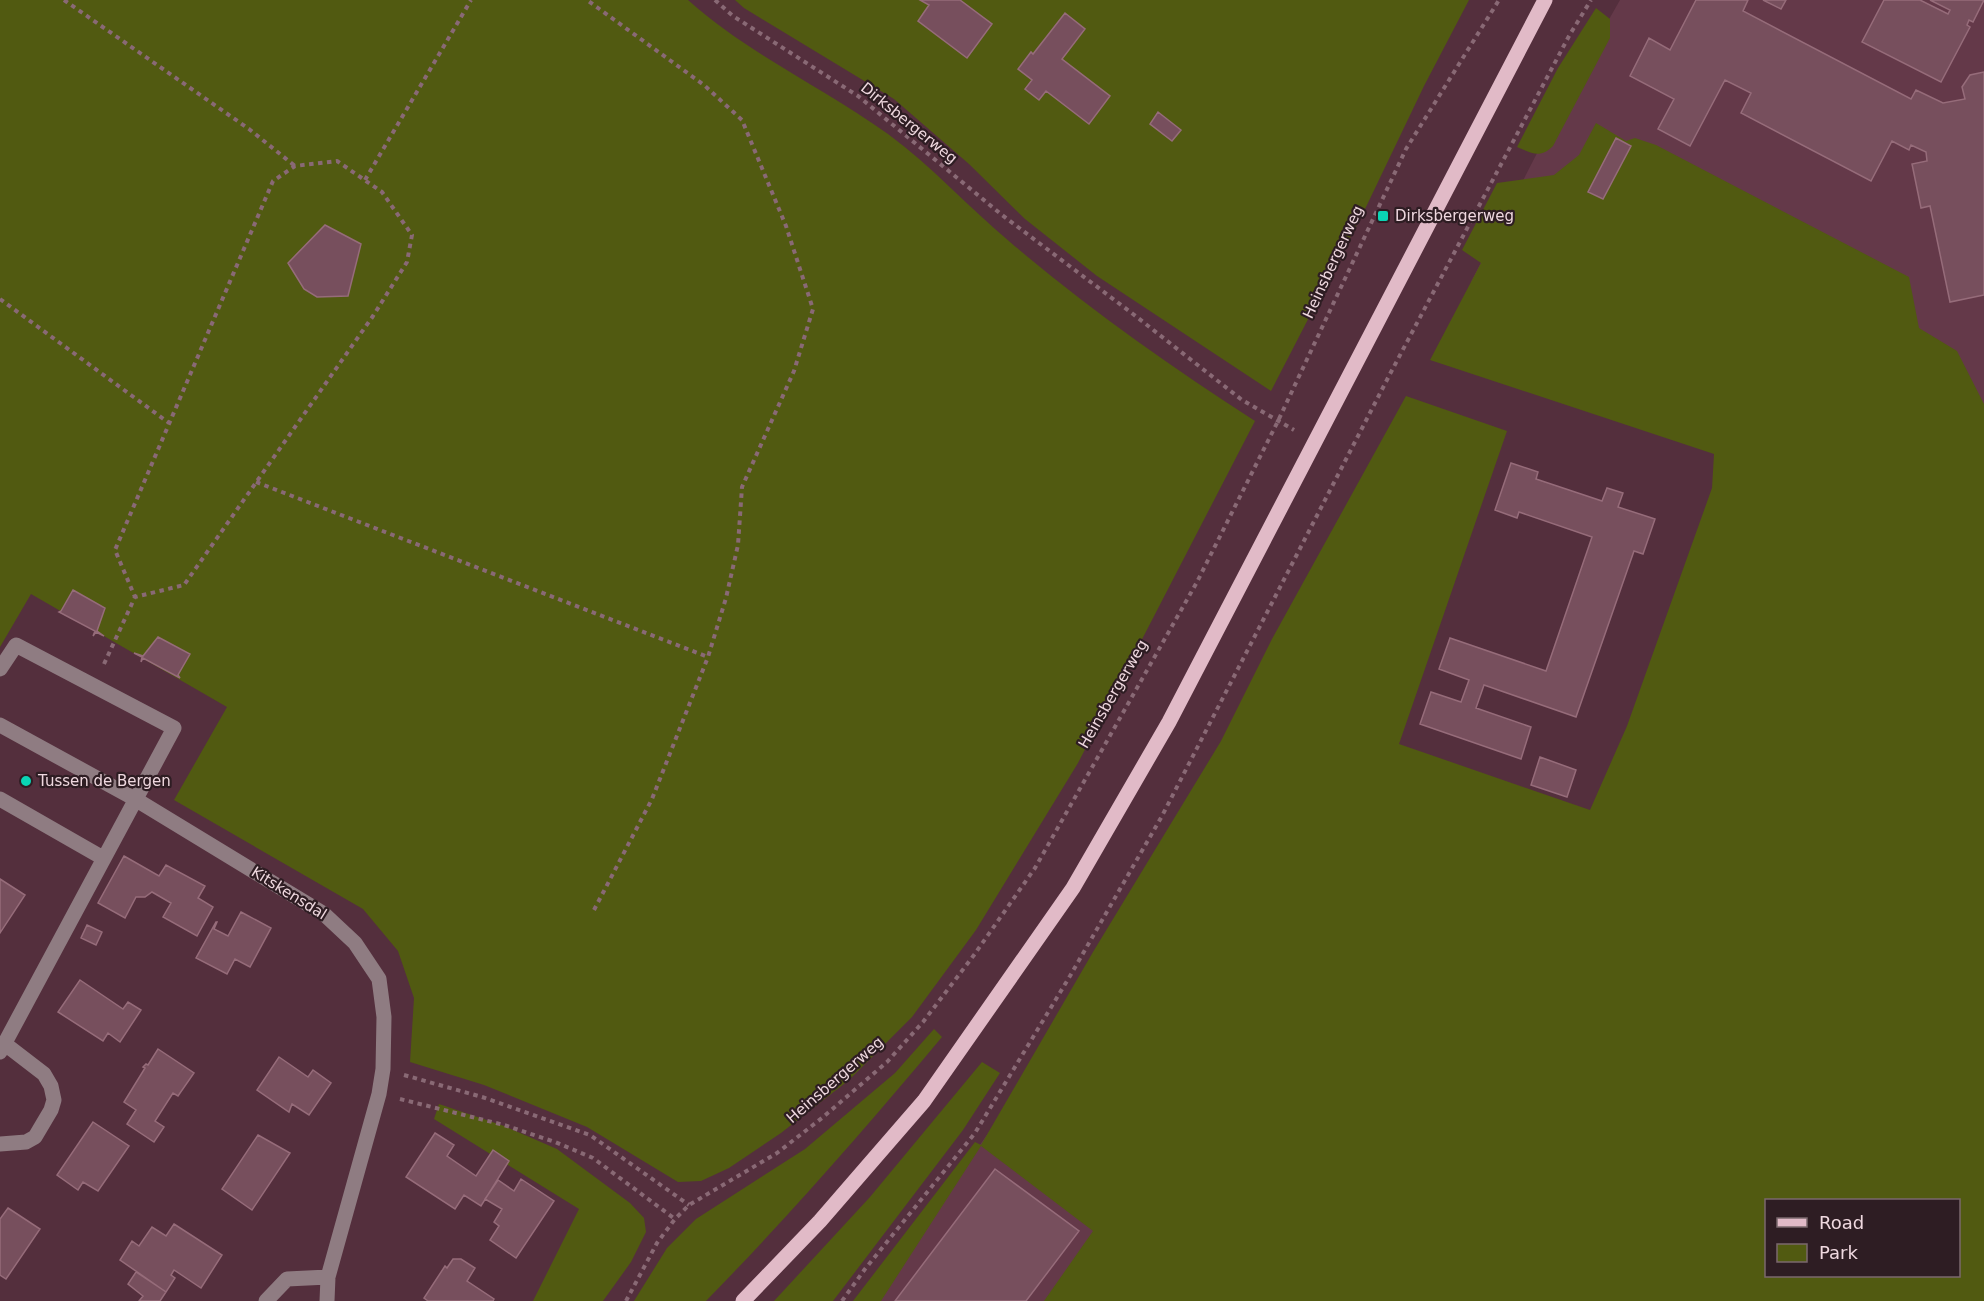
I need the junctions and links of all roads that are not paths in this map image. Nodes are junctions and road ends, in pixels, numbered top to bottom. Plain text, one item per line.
1 (1545, 0) edge
2 (0, 669) edge
3 (0, 725) edge
4 (135, 799) junction
5 (0, 800) edge
6 (103, 858) junction
7 (2, 1048) edge
8 (0, 1144) edge
9 (328, 1277) junction
10 (266, 1301) edge
11 (327, 1301) edge
12 (743, 1301) edge

1 - 12 main road
2 - 4 street
3 - 4 street, Kitskensdal
4 - 6 street
4 - 9 street, Kitskensdal
5 - 6 street
6 - 7 street
7 - 8 street
9 - 10 street
9 - 11 street, Kitskensdal

